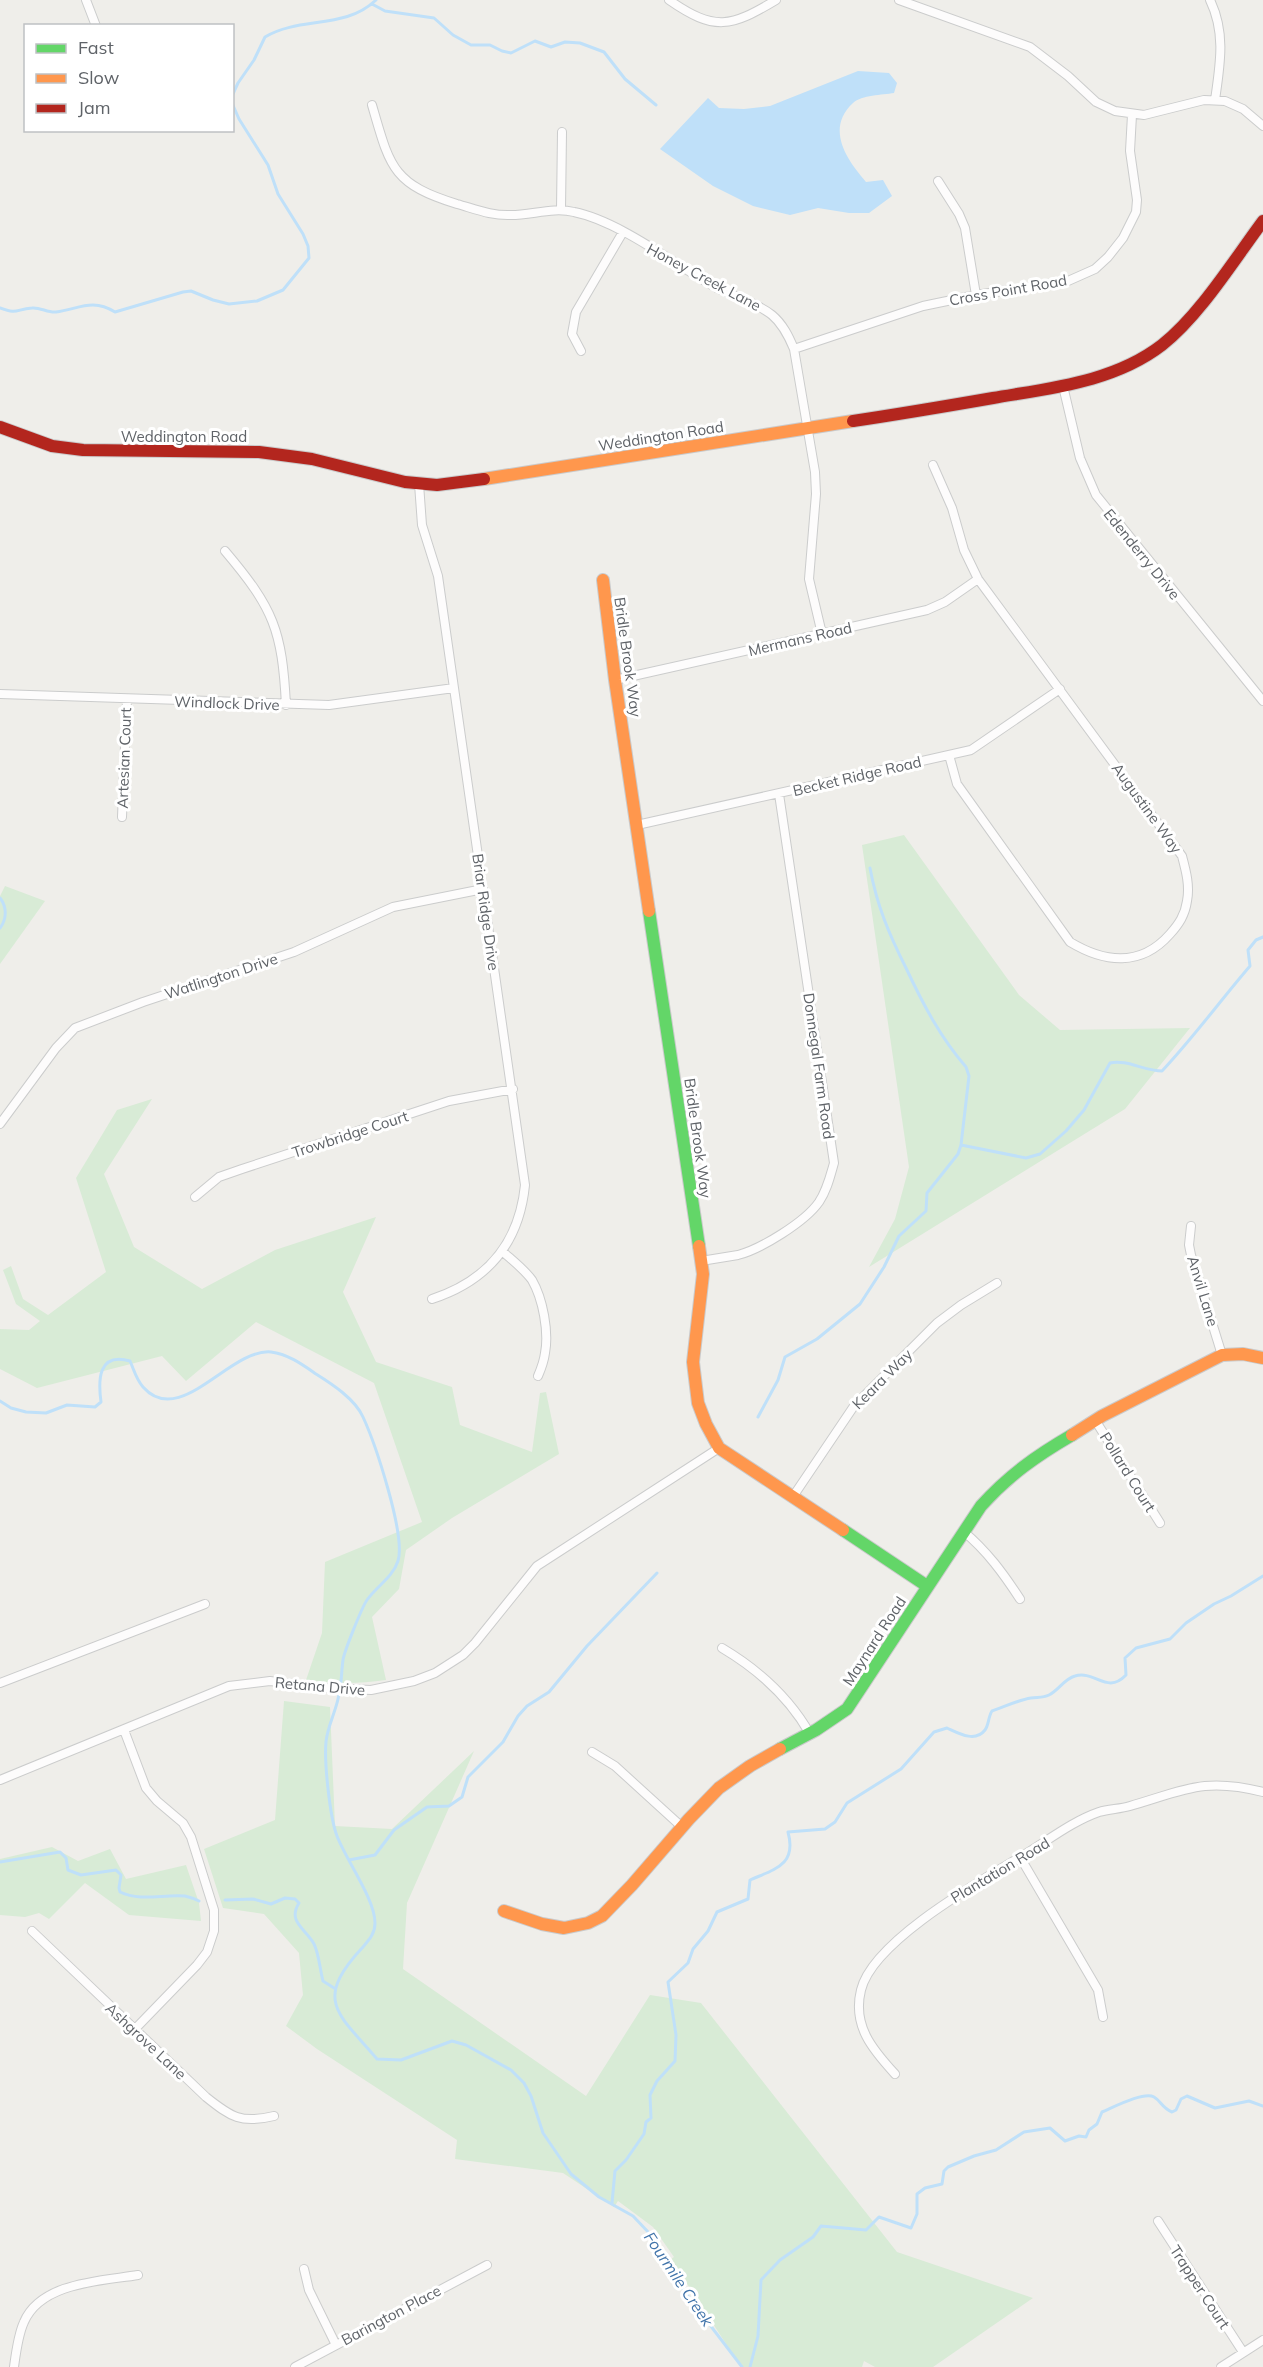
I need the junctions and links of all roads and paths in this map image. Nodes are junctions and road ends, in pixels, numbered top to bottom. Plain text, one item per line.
1 (86, 0) edge
2 (669, 0) edge
3 (899, 0) edge
4 (1210, 0) edge
5 (770, 1) edge
6 (95, 24) edge
7 (1215, 100) junction
8 (372, 105) dead end
9 (1132, 115) junction
10 (1263, 126) edge
11 (562, 132) dead end
12 (938, 181) dead end
13 (561, 209) junction
14 (1263, 221) edge
15 (623, 232) junction
16 (976, 295) junction
17 (794, 349) junction
18 (581, 351) dead end
19 (1063, 386) junction
20 (0, 427) edge
21 (806, 429) junction
22 (933, 465) dead end
23 (419, 484) junction
24 (225, 551) dead end
25 (978, 579) junction
26 (603, 580) dead end
27 (822, 634) junction
28 (615, 681) junction
29 (454, 688) junction
30 (1060, 689) junction
31 (0, 694) edge
32 (127, 699) junction
33 (1263, 700) edge
34 (286, 705) junction
35 (949, 755) junction
36 (780, 794) junction
37 (122, 817) dead end
38 (637, 825) junction
39 (483, 889) junction
40 (513, 1089) junction
41 (0, 1125) edge
42 (195, 1197) dead end
43 (1191, 1226) dead end
44 (502, 1251) junction
45 (701, 1261) junction
46 (997, 1282) dead end
47 (432, 1299) dead end
48 (1222, 1355) junction
49 (1263, 1358) edge
50 (538, 1376) dead end
51 (1095, 1420) junction
52 (719, 1448) junction
53 (792, 1498) junction
54 (1160, 1523) dead end
55 (963, 1531) junction
56 (927, 1586) junction
57 (1020, 1599) dead end
58 (205, 1604) dead end
59 (722, 1648) dead end
60 (0, 1683) edge
61 (124, 1730) junction
62 (810, 1734) junction
63 (592, 1752) dead end
64 (0, 1780) edge
65 (1263, 1792) edge
66 (682, 1827) junction
67 (1020, 1857) junction
68 (504, 1911) dead end
69 (32, 1931) dead end
70 (1103, 2017) dead end
71 (135, 2029) junction
72 (895, 2074) dead end
73 (274, 2116) dead end
74 (1158, 2221) dead end
75 (487, 2265) dead end
76 (304, 2269) dead end
77 (138, 2275) dead end
78 (1263, 2340) edge
79 (336, 2345) junction
80 (1243, 2352) junction
81 (14, 2367) edge
82 (295, 2367) edge
83 (1221, 2367) edge

1 - 6 street
2 - 5 street
3 - 9 street
4 - 7 street
7 - 9 street
7 - 10 street
8 - 13 street, Honey Creek Lane
9 - 16 street, Cross Point Road
11 - 13 street
12 - 16 street
13 - 15 street, Honey Creek Lane
14 - 19 street, Weddington Road
15 - 17 street, Honey Creek Lane
15 - 18 street
16 - 17 street, Cross Point Road
17 - 21 street, Honey Creek Lane
19 - 21 street, Weddington Road
19 - 33 street, Edenderry Drive
20 - 23 street, Weddington Road
21 - 23 street, Weddington Road
21 - 27 street, Honey Creek Lane
22 - 25 street, Augustine Way
23 - 29 street, Briar Ridge Drive
24 - 34 street
25 - 27 street, Mermans Road
25 - 30 street, Augustine Way
26 - 28 street, Bridle Brook Way
27 - 28 street, Mermans Road
28 - 38 street, Bridle Brook Way
29 - 34 street, Windlock Drive
29 - 39 street, Briar Ridge Drive
30 - 35 street, Becket Ridge Road
30 - 35 street, Augustine Way
31 - 32 street, Windlock Drive
32 - 34 street, Windlock Drive
32 - 37 street, Artesian Court
35 - 36 street, Becket Ridge Road
36 - 38 street, Becket Ridge Road
36 - 45 street, Donnegal Farm Road
38 - 45 street, Bridle Brook Way
39 - 40 street, Briar Ridge Drive
39 - 41 street, Watlington Drive
40 - 42 street, Trowbridge Court
40 - 44 street, Briar Ridge Drive
43 - 48 street, Anvil Lane
44 - 47 street, Briar Ridge Drive
44 - 50 street
45 - 52 street, Bridle Brook Way
46 - 53 street, Keara Way
48 - 49 street, Maynard Road
48 - 51 street, Maynard Road
51 - 54 street, Pollard Court
51 - 55 street, Maynard Road
52 - 53 street, Bridle Brook Way
52 - 61 street, Retana Drive
53 - 56 street, Bridle Brook Way
55 - 56 street, Maynard Road
55 - 57 street
56 - 62 street, Maynard Road
58 - 60 street
59 - 62 street
61 - 64 street, Retana Drive
61 - 71 street
62 - 66 street, Maynard Road
63 - 66 street
65 - 67 street, Plantation Road
66 - 68 street, Maynard Road
67 - 70 street
67 - 72 street, Plantation Road
69 - 71 street, Ashgrove Lane
71 - 73 street, Ashgrove Lane
74 - 80 street, Trapper Court
75 - 79 street, Barington Place
76 - 79 street
77 - 81 street
78 - 80 street
79 - 82 street, Barington Place
80 - 83 street

